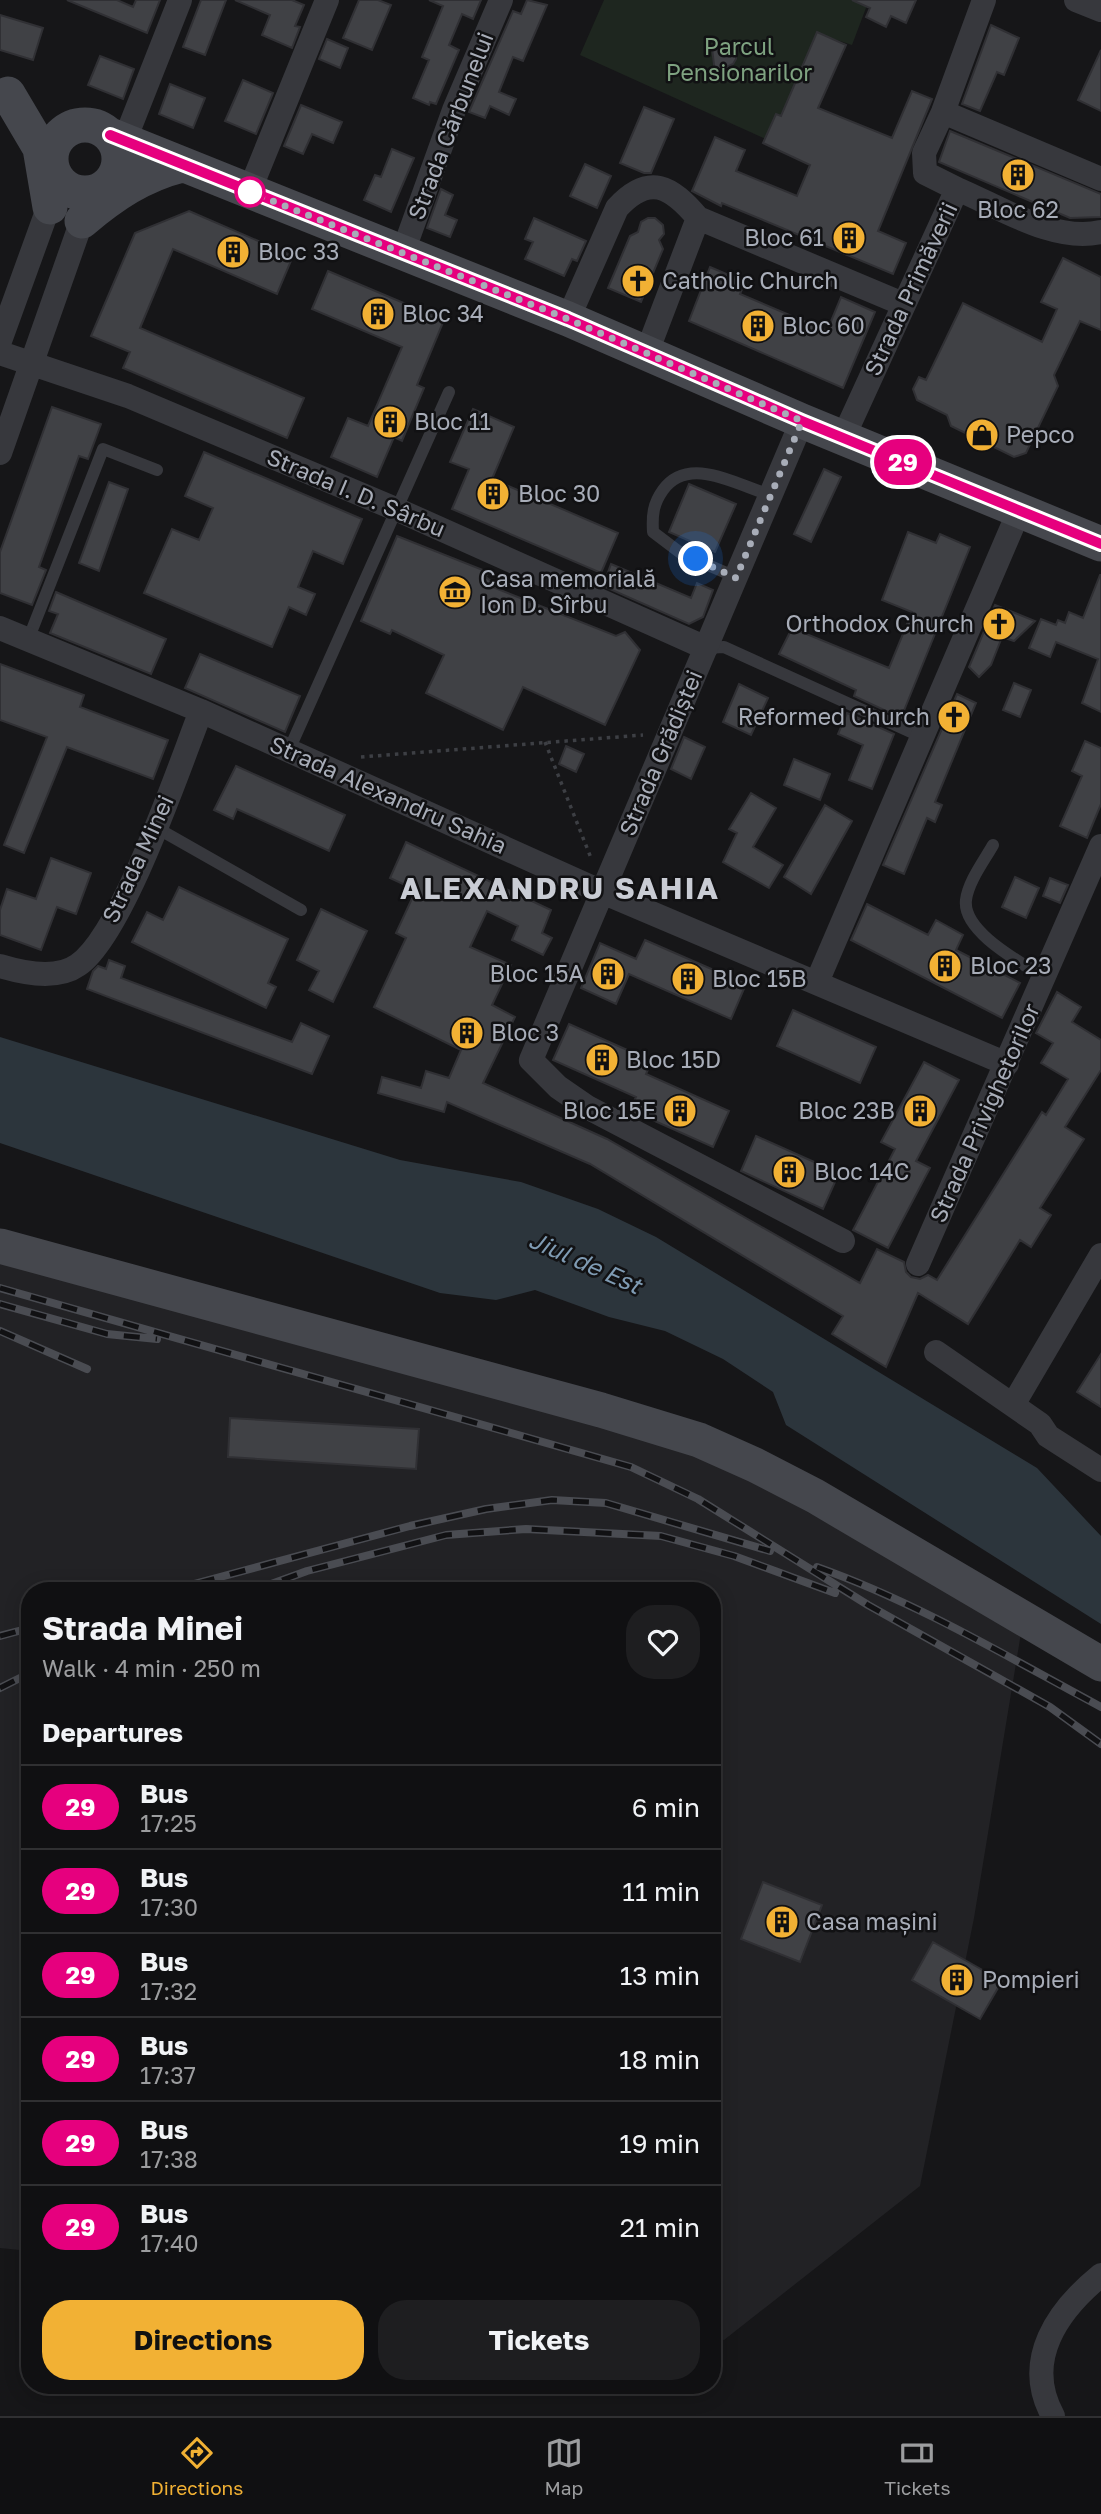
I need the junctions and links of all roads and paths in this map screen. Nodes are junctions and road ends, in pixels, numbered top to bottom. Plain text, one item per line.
1 (180, 0) edge
2 (327, 0) edge
3 (501, 0) edge
4 (984, 0) edge
5 (1076, 0) edge
6 (1101, 10) edge
7 (4, 93) edge
8 (943, 112) junction
9 (108, 134) junction
10 (182, 166) junction
11 (1101, 179) edge
12 (957, 189) junction
13 (54, 192) junction
14 (249, 192) junction
15 (87, 206) junction
16 (698, 218) junction
17 (1101, 232) edge
18 (403, 252) junction
19 (903, 304) junction
20 (568, 319) junction
21 (0, 341) edge
22 (647, 352) junction
23 (0, 353) edge
24 (32, 362) junction
25 (449, 392) dead end
26 (802, 421) junction
27 (843, 438) junction
28 (0, 453) edge
29 (158, 470) dead end
30 (771, 495) junction
31 (398, 510) junction
32 (1019, 512) junction
33 (1101, 544) edge
34 (736, 578) junction
35 (0, 628) edge
36 (28, 640) junction
37 (706, 648) junction
38 (201, 711) junction
39 (670, 733) junction
40 (922, 737) junction
41 (545, 742) junction
42 (289, 750) junction
43 (314, 761) junction
44 (155, 827) junction
45 (993, 845) dead end
46 (1101, 846) edge
47 (592, 860) dead end
48 (602, 892) junction
49 (300, 910) dead end
50 (0, 966) edge
51 (1045, 978) junction
52 (817, 982) junction
53 (1007, 1064) junction
54 (843, 1241) dead end
55 (0, 1246) edge
56 (1101, 1255) edge
57 (918, 1264) dead end
58 (936, 1352) dead end
59 (1013, 1405) junction
60 (1101, 1470) edge
61 (1101, 1664) edge
62 (1101, 2274) edge
63 (1054, 2416) edge

1 - 9 street
2 - 14 street
3 - 18 street, Strada Cărbunelui
4 - 8 street, Strada Primăverii
5 - 6 street
7 - 9 main road
7 - 13 main road
8 - 11 street
8 - 12 street, Strada Primăverii
9 - 10 main road
9 - 13 main road
9 - 15 main road
10 - 14 main road
10 - 15 main road
12 - 17 street
12 - 19 street, Strada Primăverii
13 - 15 main road
13 - 21 street
14 - 18 main road
15 - 24 street
16 - 19 street
16 - 20 street
16 - 22 street
18 - 20 main road
19 - 27 street, Strada Primăverii
20 - 22 main road
22 - 26 main road
23 - 24 street, Strada I. D. Sârbu
24 - 28 street
24 - 31 street, Strada I. D. Sârbu
25 - 31 lane
26 - 27 main road
26 - 30 street, Strada Grădiștei
27 - 32 main road
29 - 36 lane
30 - 34 street, Strada Grădiștei
30 - 34 lane
31 - 37 street, Strada I. D. Sârbu
31 - 42 lane
32 - 33 main road
32 - 40 street
34 - 37 street, Strada Grădiștei
35 - 36 street, Strada Alexandru Sahia
36 - 38 street, Strada Alexandru Sahia
37 - 39 street, Strada Grădiștei
37 - 40 lane
38 - 42 street, Strada Alexandru Sahia
38 - 44 street, Strada Minei
39 - 41 path
39 - 48 street, Strada Grădiștei
40 - 52 street
41 - 43 path
41 - 47 path
42 - 43 street, Strada Alexandru Sahia
43 - 48 street, Strada Alexandru Sahia
44 - 49 lane
44 - 50 street, Strada Minei
45 - 51 lane
46 - 51 street, Strada Privighetorilor
48 - 52 street, Strada Alexandru Sahia
48 - 54 street, Strada Grădiștei
51 - 53 street, Strada Privighetorilor
52 - 53 street, Strada Alexandru Sahia
53 - 57 street, Strada Privighetorilor
55 - 61 main road
56 - 59 street
58 - 59 street
59 - 60 street
62 - 63 street

